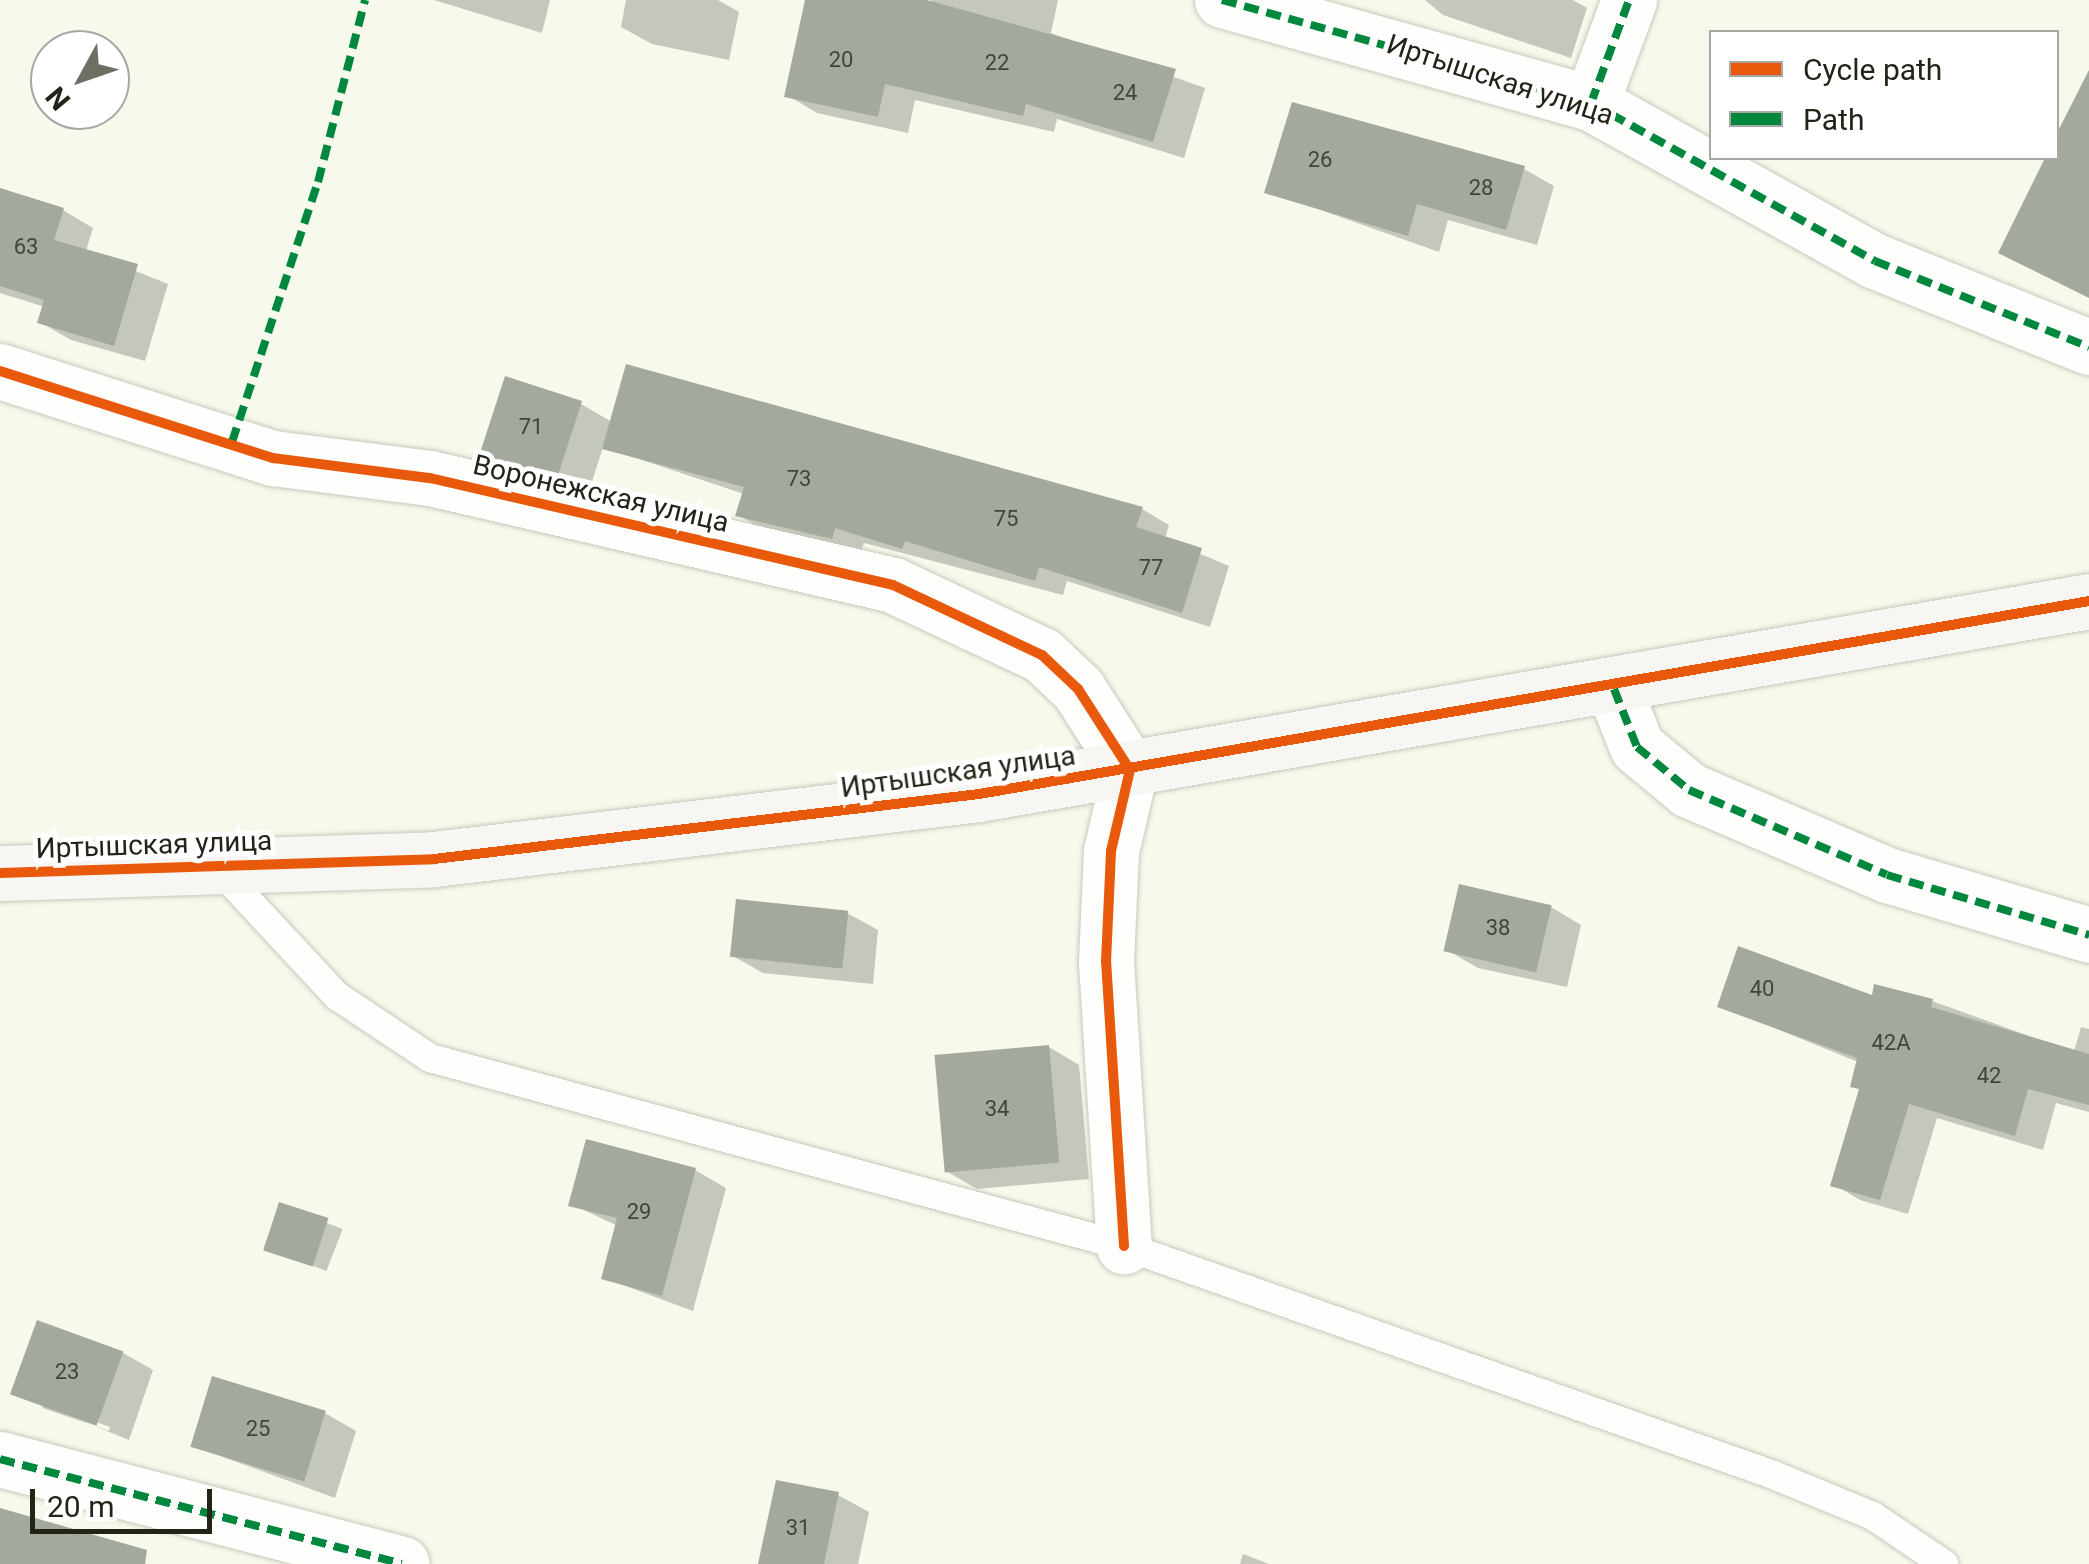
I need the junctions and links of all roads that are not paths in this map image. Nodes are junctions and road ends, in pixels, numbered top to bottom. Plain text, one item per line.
1 (1222, 0) edge
2 (1630, 0) edge
3 (1592, 103) junction
4 (2089, 347) edge
5 (0, 371) edge
6 (2089, 601) edge
7 (1614, 689) junction
8 (1130, 770) junction
9 (216, 866) junction
10 (0, 873) edge
11 (2089, 936) edge
12 (1124, 1246) junction
13 (0, 1459) edge
14 (402, 1564) edge
15 (1944, 1564) edge

1 - 3 street, Иртышская улица
2 - 3 street
3 - 4 street, Иртышская улица
5 - 8 street, Воронежская улица
6 - 7 main road, Иртышская улица
7 - 8 main road, Иртышская улица
7 - 11 street
8 - 9 main road, Иртышская улица
8 - 12 street
9 - 10 main road, Иртышская улица
9 - 12 lane
12 - 15 lane
13 - 14 street

